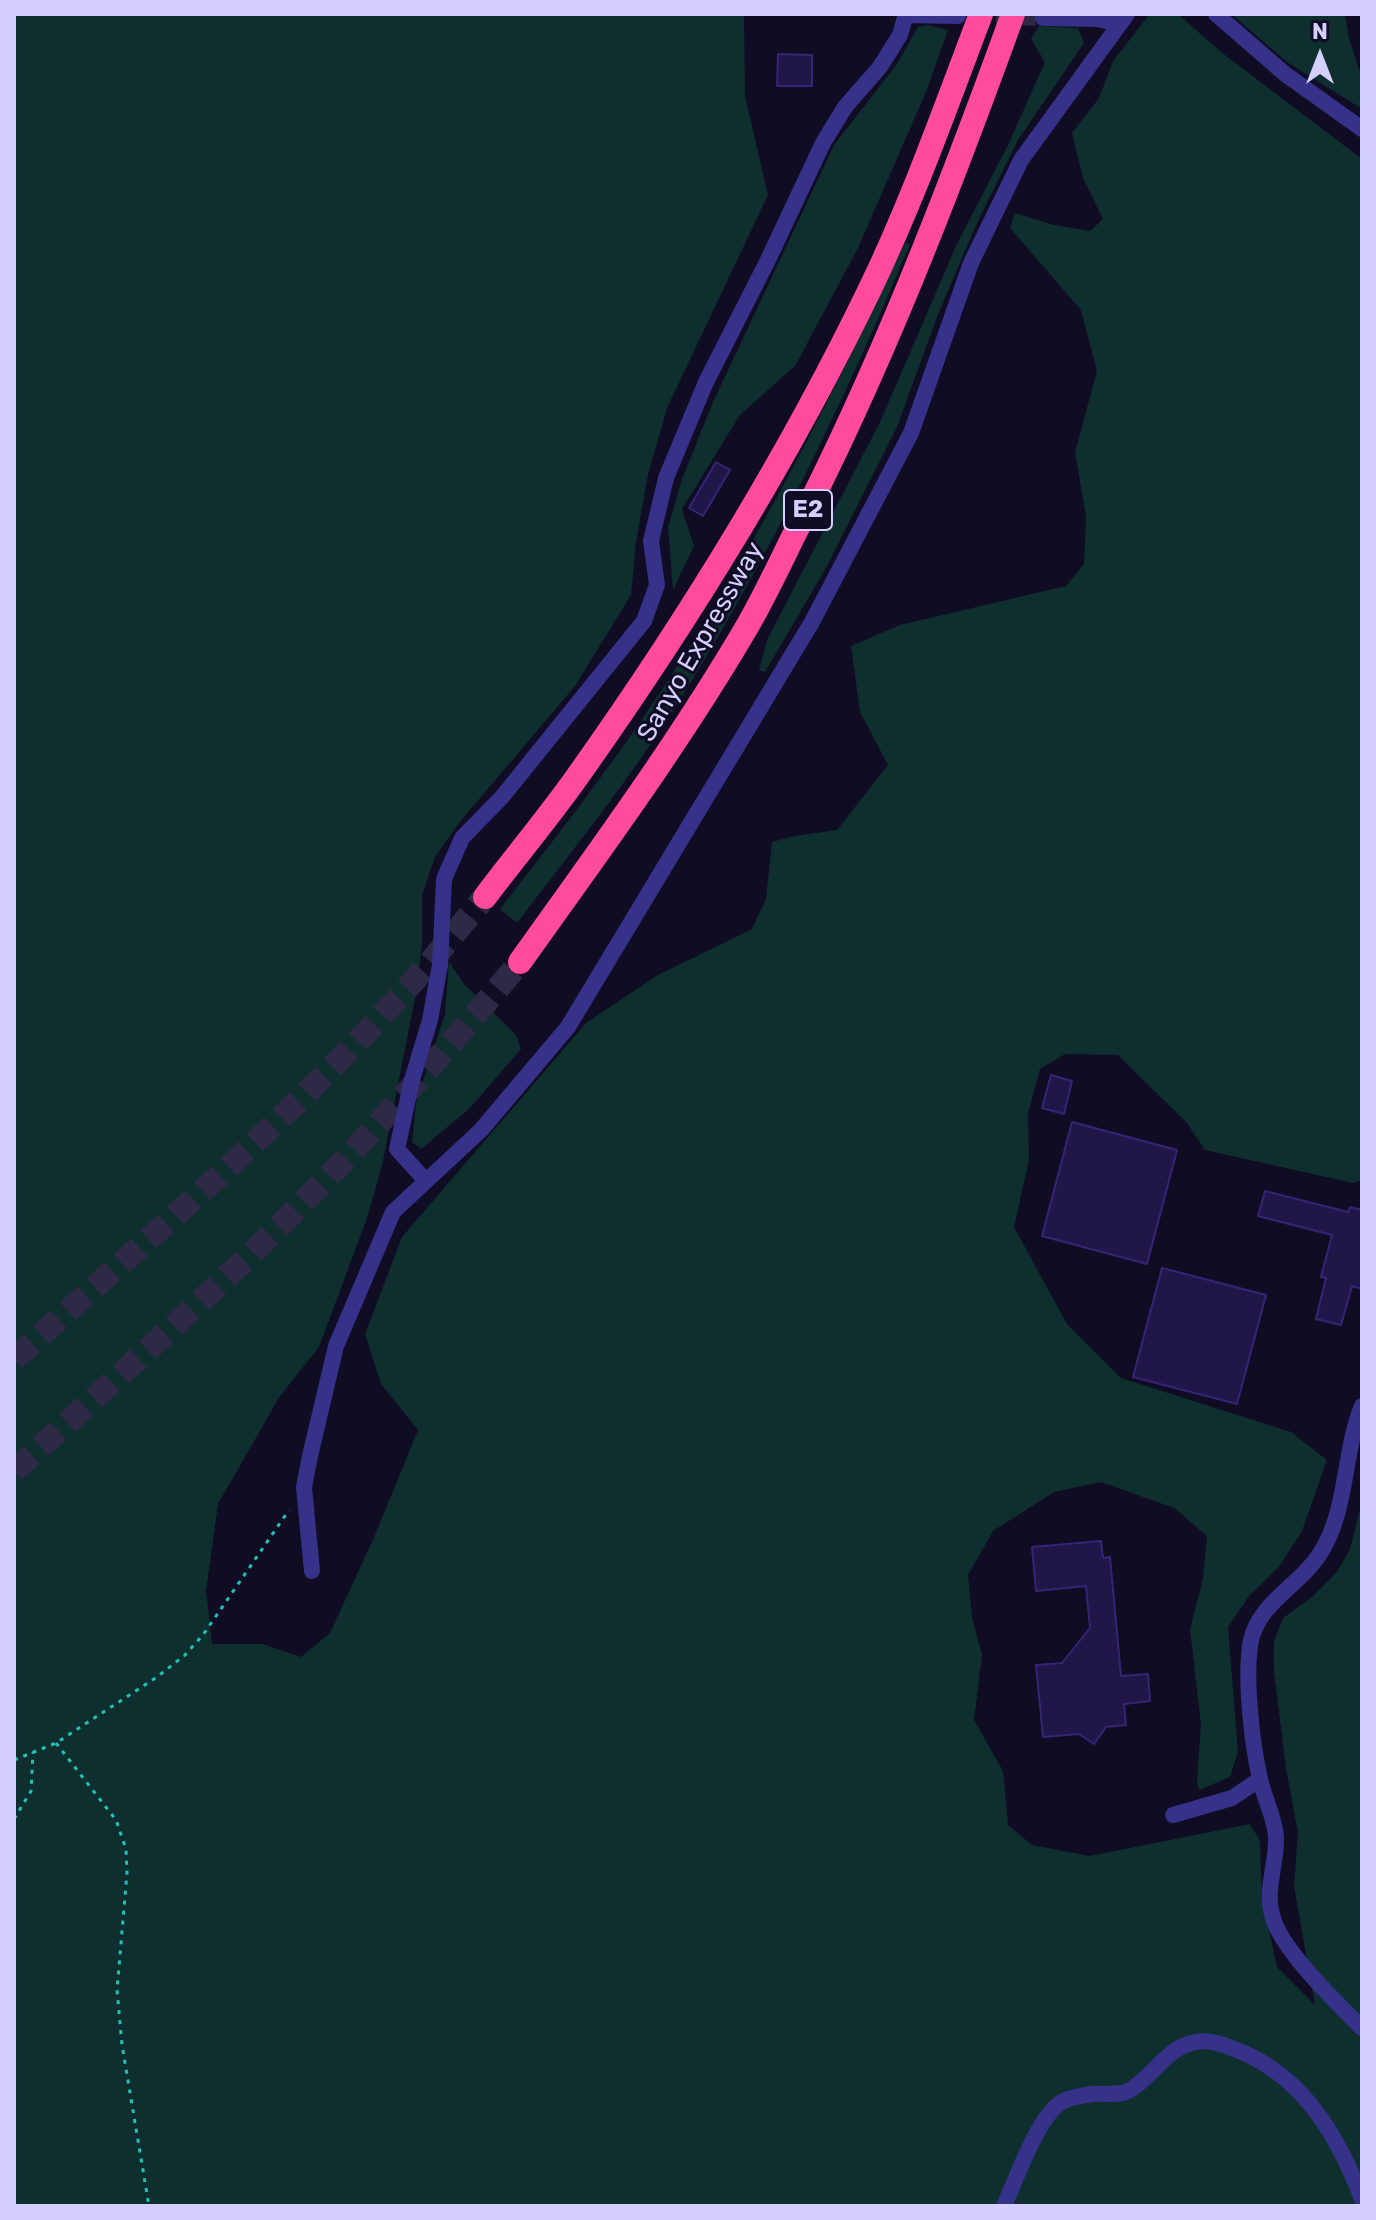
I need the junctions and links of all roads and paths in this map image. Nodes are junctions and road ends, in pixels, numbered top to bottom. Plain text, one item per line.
1 (906, 14) edge
2 (1013, 14) edge
3 (1216, 14) edge
4 (969, 15) edge
5 (1043, 18) dead end
6 (1124, 19) edge
7 (1362, 129) edge
8 (485, 897) tunnel mouth
9 (520, 962) tunnel mouth
10 (426, 1181) junction
11 (1362, 1406) edge
12 (304, 1487) junction
13 (312, 1571) dead end
14 (56, 1743) junction
15 (33, 1752) junction
16 (14, 1760) edge
17 (1260, 1779) junction
18 (1173, 1815) dead end
19 (14, 1819) edge
20 (1362, 2028) edge
21 (1362, 2199) edge
22 (149, 2206) edge
23 (1004, 2206) edge

1 - 4 street
1 - 10 street
2 - 9 highway, Sanyo Expressway / E2
3 - 7 street
4 - 8 highway, Sanyo Expressway / E2
5 - 6 street
6 - 10 street
10 - 12 street
11 - 17 street
12 - 13 street
12 - 14 path
14 - 15 path
14 - 22 path
15 - 16 path
15 - 19 path
17 - 18 street
17 - 20 street
21 - 23 street

